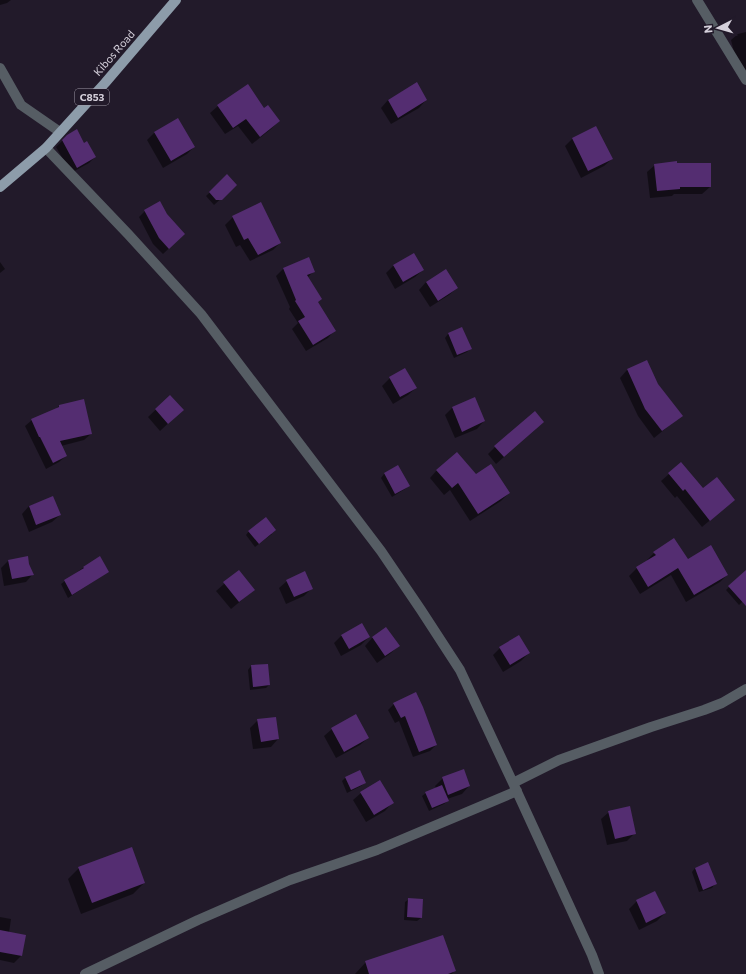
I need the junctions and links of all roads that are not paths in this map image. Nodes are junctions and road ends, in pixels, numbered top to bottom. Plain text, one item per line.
1 (176, 0) edge
2 (697, 0) edge
3 (0, 68) edge
4 (746, 80) edge
5 (60, 132) junction
6 (46, 148) junction
7 (0, 187) edge
8 (746, 689) edge
9 (515, 787) junction
10 (85, 974) edge
11 (599, 974) edge

1 - 5 main road, Kibos Road / C853
2 - 4 street
3 - 5 street
5 - 6 main road, Kibos Road / C853
6 - 7 main road, Kibos Road / C853
6 - 9 street
8 - 9 street
9 - 10 street
9 - 11 street

